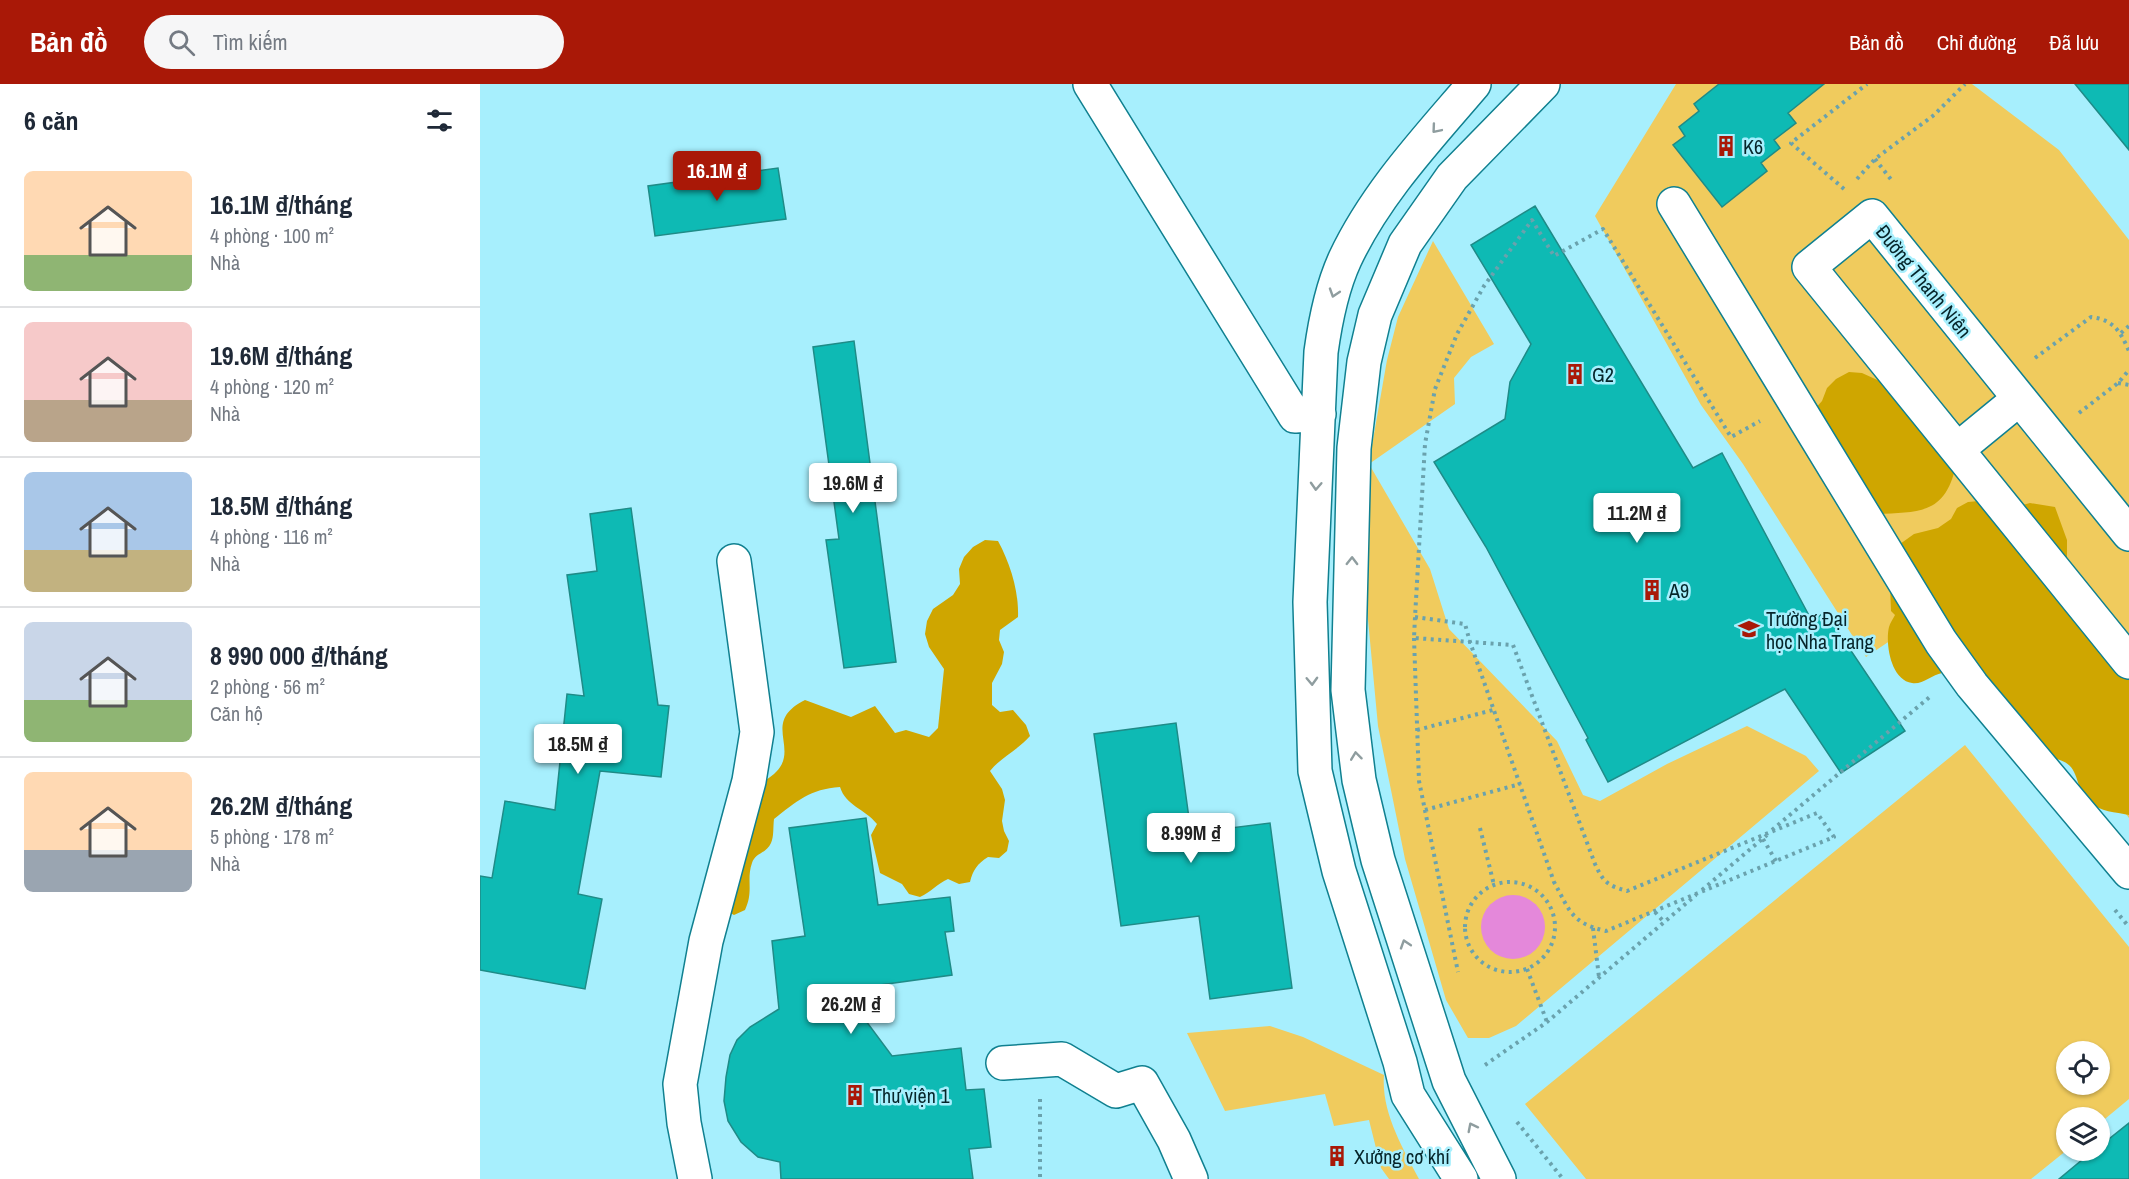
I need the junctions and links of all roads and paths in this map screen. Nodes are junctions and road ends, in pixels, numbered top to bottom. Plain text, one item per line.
1 (1090, 84) edge
2 (1474, 84) edge
3 (1543, 84) edge
4 (1867, 84) edge
5 (1847, 191) dead end
6 (1674, 204) dead end
7 (2129, 326) edge
8 (2121, 333) junction
9 (2129, 351) edge
10 (1321, 352) junction
11 (2035, 358) dead end
12 (1364, 362) junction
13 (2129, 370) edge
14 (2118, 383) junction
15 (2129, 385) edge
16 (2019, 399) junction
17 (2079, 413) dead end
18 (1319, 414) junction
19 (1762, 419) dead end
20 (1958, 449) junction
21 (2129, 534) edge
22 (734, 561) dead end
23 (1351, 600) junction
24 (1310, 602) junction
25 (1415, 616) junction
26 (1414, 638) junction
27 (1470, 642) junction
28 (2129, 662) edge
29 (1939, 689) dead end
30 (1493, 710) junction
31 (1417, 730) junction
32 (1520, 784) junction
33 (1425, 810) junction
34 (1480, 828) dead end
35 (1769, 832) junction
36 (1762, 839) junction
37 (1378, 860) junction
38 (1776, 861) junction
39 (1339, 871) junction
40 (2129, 872) edge
41 (1716, 877) junction
42 (1722, 883) junction
43 (1494, 885) junction
44 (1699, 892) junction
45 (1654, 912) junction
46 (1664, 922) junction
47 (1593, 928) junction
48 (1527, 969) junction
49 (1458, 974) dead end
50 (1599, 977) junction
51 (1547, 1022) junction
52 (1040, 1060) junction
53 (1003, 1063) dead end
54 (1449, 1081) junction
55 (1512, 1116) dead end
56 (695, 1179) edge
57 (1041, 1179) edge
58 (1191, 1179) edge
59 (1461, 1179) edge
60 (1499, 1179) edge
61 (1563, 1179) edge

1 - 18 lane
2 -> 10 lane
3 - 12 lane
4 - 5 path
6 - 40 lane
7 - 8 path
8 - 9 path
8 - 11 path
10 - 12 lane
10 - 18 lane
23 -> 12 lane
13 - 14 path
14 - 15 path
14 - 17 path
16 - 20 lane
16 - 20 lane, Đường Thanh Niên
16 - 21 lane, Đường Thanh Niên
18 -> 24 lane
19 - 25 path
20 - 28 lane
22 - 56 lane
23 - 24 lane
37 -> 23 lane
24 -> 39 lane
25 - 26 path
25 - 27 path
26 - 27 path
26 - 31 path
27 - 30 path
27 - 35 path
29 - 35 path
30 - 31 path
30 - 32 path
31 - 33 path
32 - 33 path
32 - 47 path
33 - 49 path
34 - 43 path
35 - 36 path
35 - 38 path
36 - 38 path
36 - 41 path
37 - 39 lane
54 -> 37 lane
38 - 42 path
39 - 59 lane
41 - 42 path
41 - 44 path
42 - 44 path
43 - 48 path
43 - 48 path
44 - 45 path
44 - 46 path
45 - 46 path
45 - 47 path
46 - 50 path
47 - 50 path
48 - 51 path
50 - 51 path
51 - 54 path
52 - 53 lane
52 - 57 path
52 - 58 lane
60 -> 54 lane
55 - 61 path

